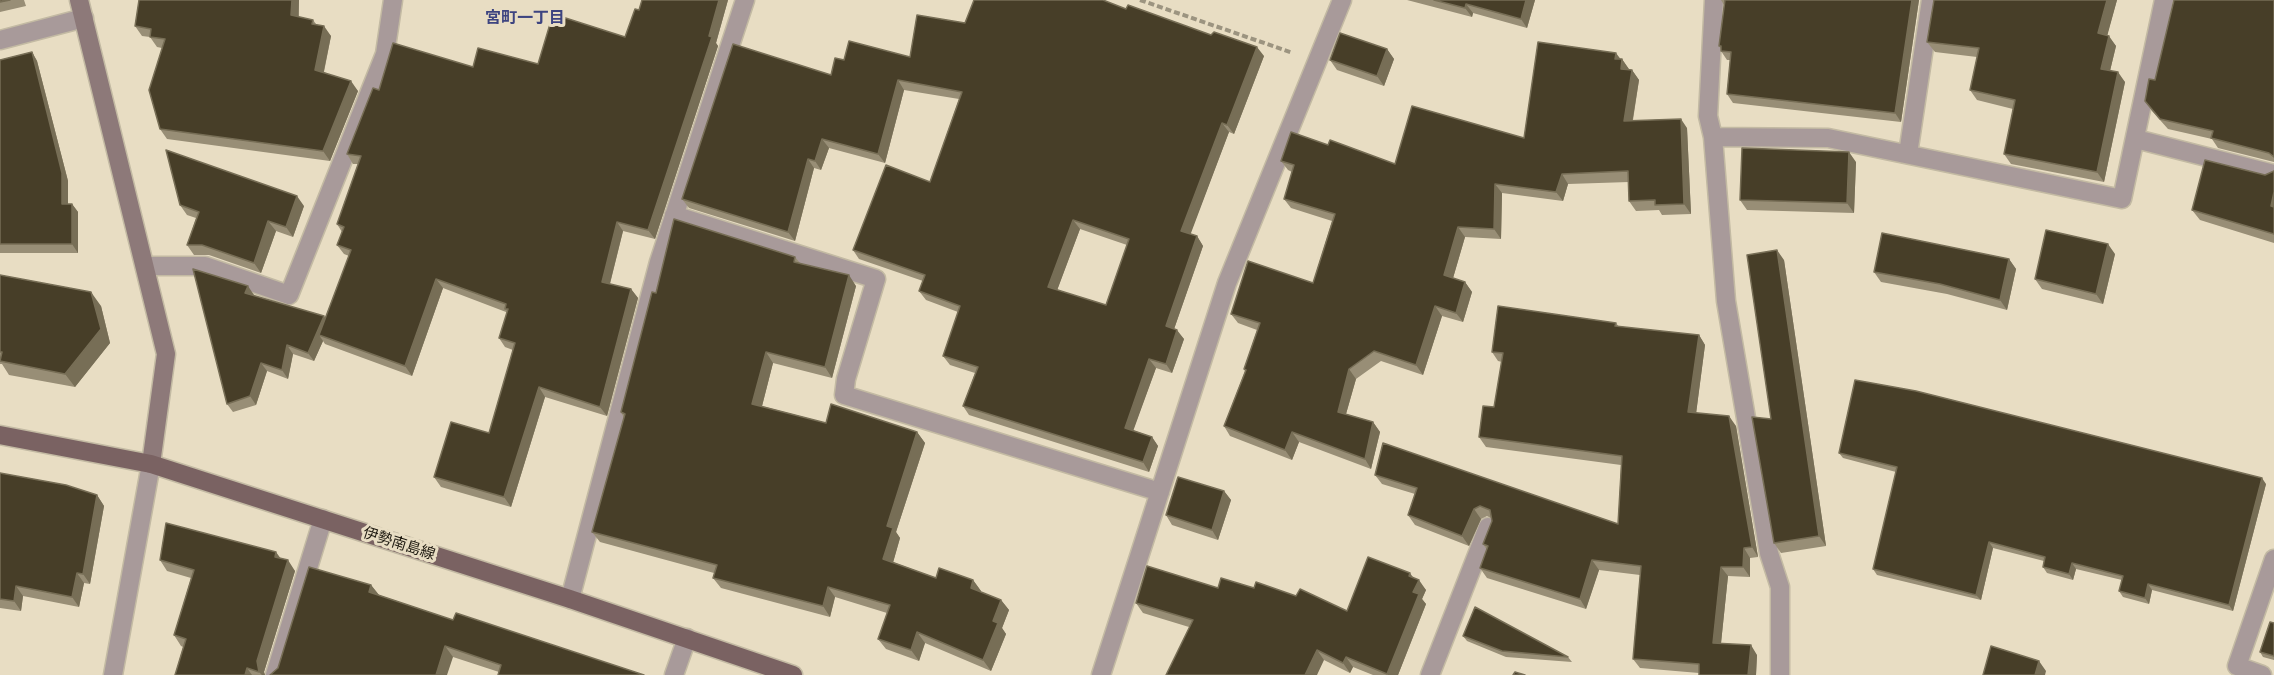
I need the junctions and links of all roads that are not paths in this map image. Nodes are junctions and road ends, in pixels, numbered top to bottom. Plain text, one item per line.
1 (79, 0) edge
2 (393, 0) edge
3 (744, 0) edge
4 (1342, 0) edge
5 (1714, 0) edge
6 (1931, 0) edge
7 (2164, 0) edge
8 (84, 18) junction
9 (0, 40) edge
10 (1713, 137) junction
11 (2136, 139) junction
12 (1908, 154) junction
13 (2274, 174) edge
14 (674, 215) junction
15 (146, 266) junction
16 (0, 435) edge
17 (151, 464) junction
18 (1160, 492) junction
19 (323, 519) junction
20 (1488, 527) edge
21 (2274, 558) edge
22 (570, 599) junction
23 (687, 638) junction
24 (113, 675) edge
25 (275, 675) edge
26 (674, 675) edge
27 (793, 675) edge
28 (1101, 675) edge
29 (1430, 675) edge
30 (1780, 675) edge
31 (2262, 675) edge

1 - 8 street
2 - 15 street
3 - 14 street
4 - 18 street
5 - 10 street
6 - 12 street
7 - 11 street
8 - 9 street
8 - 15 street
10 - 12 street
10 - 30 street
11 - 12 street
11 - 13 street
14 - 18 street
14 - 22 street
15 - 17 street
16 - 17 main road, 伊勢南島線
17 - 19 main road, 伊勢南島線
17 - 24 street
18 - 28 street
19 - 22 main road, 伊勢南島線
19 - 25 street
20 - 29 street
21 - 31 street
22 - 23 main road, 伊勢南島線
23 - 26 street
23 - 27 main road, 伊勢南島線

